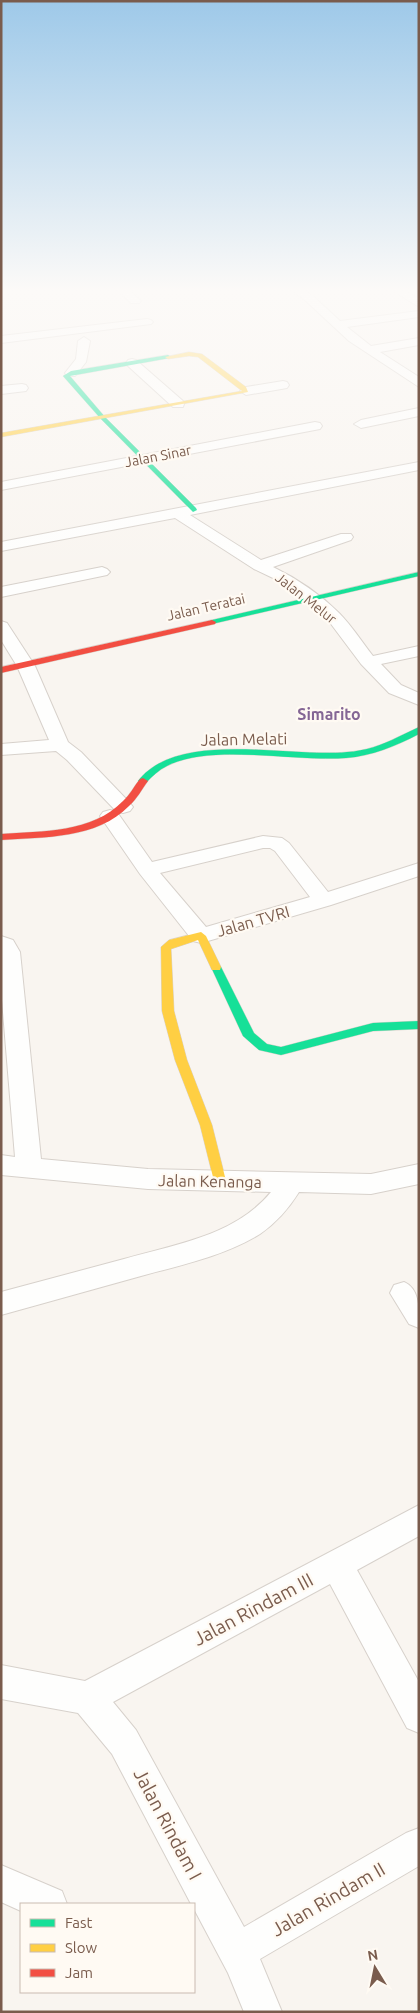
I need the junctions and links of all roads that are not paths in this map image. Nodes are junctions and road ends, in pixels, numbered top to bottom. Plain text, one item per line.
1 (71, 382) edge
2 (153, 382) edge
3 (234, 382) edge
4 (282, 385) dead end
5 (22, 388) dead end
6 (1, 390) edge
7 (246, 391) junction
8 (178, 404) junction
9 (419, 412) edge
10 (302, 416) dead end
11 (103, 418) junction
12 (361, 424) dead end
13 (315, 426) junction
14 (1, 435) edge
15 (326, 435) dead end
16 (143, 459) junction
17 (419, 466) edge
18 (1, 486) edge
19 (185, 511) junction
20 (346, 537) dead end
21 (1, 547) edge
22 (259, 566) junction
23 (102, 572) dead end
24 (419, 574) edge
25 (1, 592) edge
26 (311, 598) junction
27 (1, 626) edge
28 (419, 652) edge
29 (369, 662) junction
30 (26, 666) junction
31 (1, 670) edge
32 (419, 700) edge
33 (419, 730) edge
34 (60, 745) junction
35 (1, 750) edge
36 (116, 812) junction
37 (1, 837) edge
38 (419, 869) edge
39 (147, 870) junction
40 (323, 900) junction
41 (201, 936) junction
42 (1, 943) edge
43 (419, 1025) edge
44 (1, 1165) edge
45 (29, 1168) junction
46 (419, 1174) edge
47 (220, 1181) junction
48 (292, 1182) junction
49 (404, 1293) dead end
50 (1, 1304) edge
51 (419, 1316) edge
52 (419, 1520) edge
53 (336, 1564) junction
54 (1, 1682) edge
55 (87, 1698) junction
56 (419, 1716) edge
57 (419, 1846) edge
58 (1, 1883) edge
59 (47, 1903) edge
60 (237, 1952) junction
61 (263, 2012) edge

1 - 11 street
2 - 8 street
3 - 7 street
4 - 7 street
5 - 6 street
7 - 8 street
8 - 11 street
9 - 12 street
10 - 13 street
11 - 14 street
11 - 16 street
13 - 15 street
13 - 16 street, Jalan Sinar
16 - 18 street, Jalan Sinar
16 - 19 street
17 - 19 street
19 - 21 street
19 - 22 street, Jalan Melur
20 - 22 street
22 - 26 street, Jalan Melur
23 - 25 street
24 - 26 street, Jalan Teratai
26 - 29 street, Jalan Melur
26 - 30 street, Jalan Teratai
27 - 30 street
28 - 29 street
29 - 32 street, Jalan Melur
30 - 31 street, Jalan Teratai
30 - 34 street
33 - 36 street, Jalan Melati
34 - 35 street
34 - 36 street, Jalan TVRI
36 - 37 street
36 - 39 street, Jalan TVRI
38 - 40 street, Jalan TVRI
39 - 40 street
39 - 41 street, Jalan TVRI
40 - 41 street, Jalan TVRI
41 - 43 street
41 - 47 street
42 - 45 street
44 - 45 street, Jalan Kenanga
45 - 47 street, Jalan Kenanga
46 - 48 street, Jalan Kenanga
47 - 48 street, Jalan Kenanga
48 - 50 street
49 - 51 street
52 - 53 street, Jalan Rindam III
53 - 55 street, Jalan Rindam III
53 - 56 street
54 - 55 street
55 - 60 street, Jalan Rindam I
57 - 60 street, Jalan Rindam II
58 - 59 street
60 - 61 street, Jalan Rindam I

